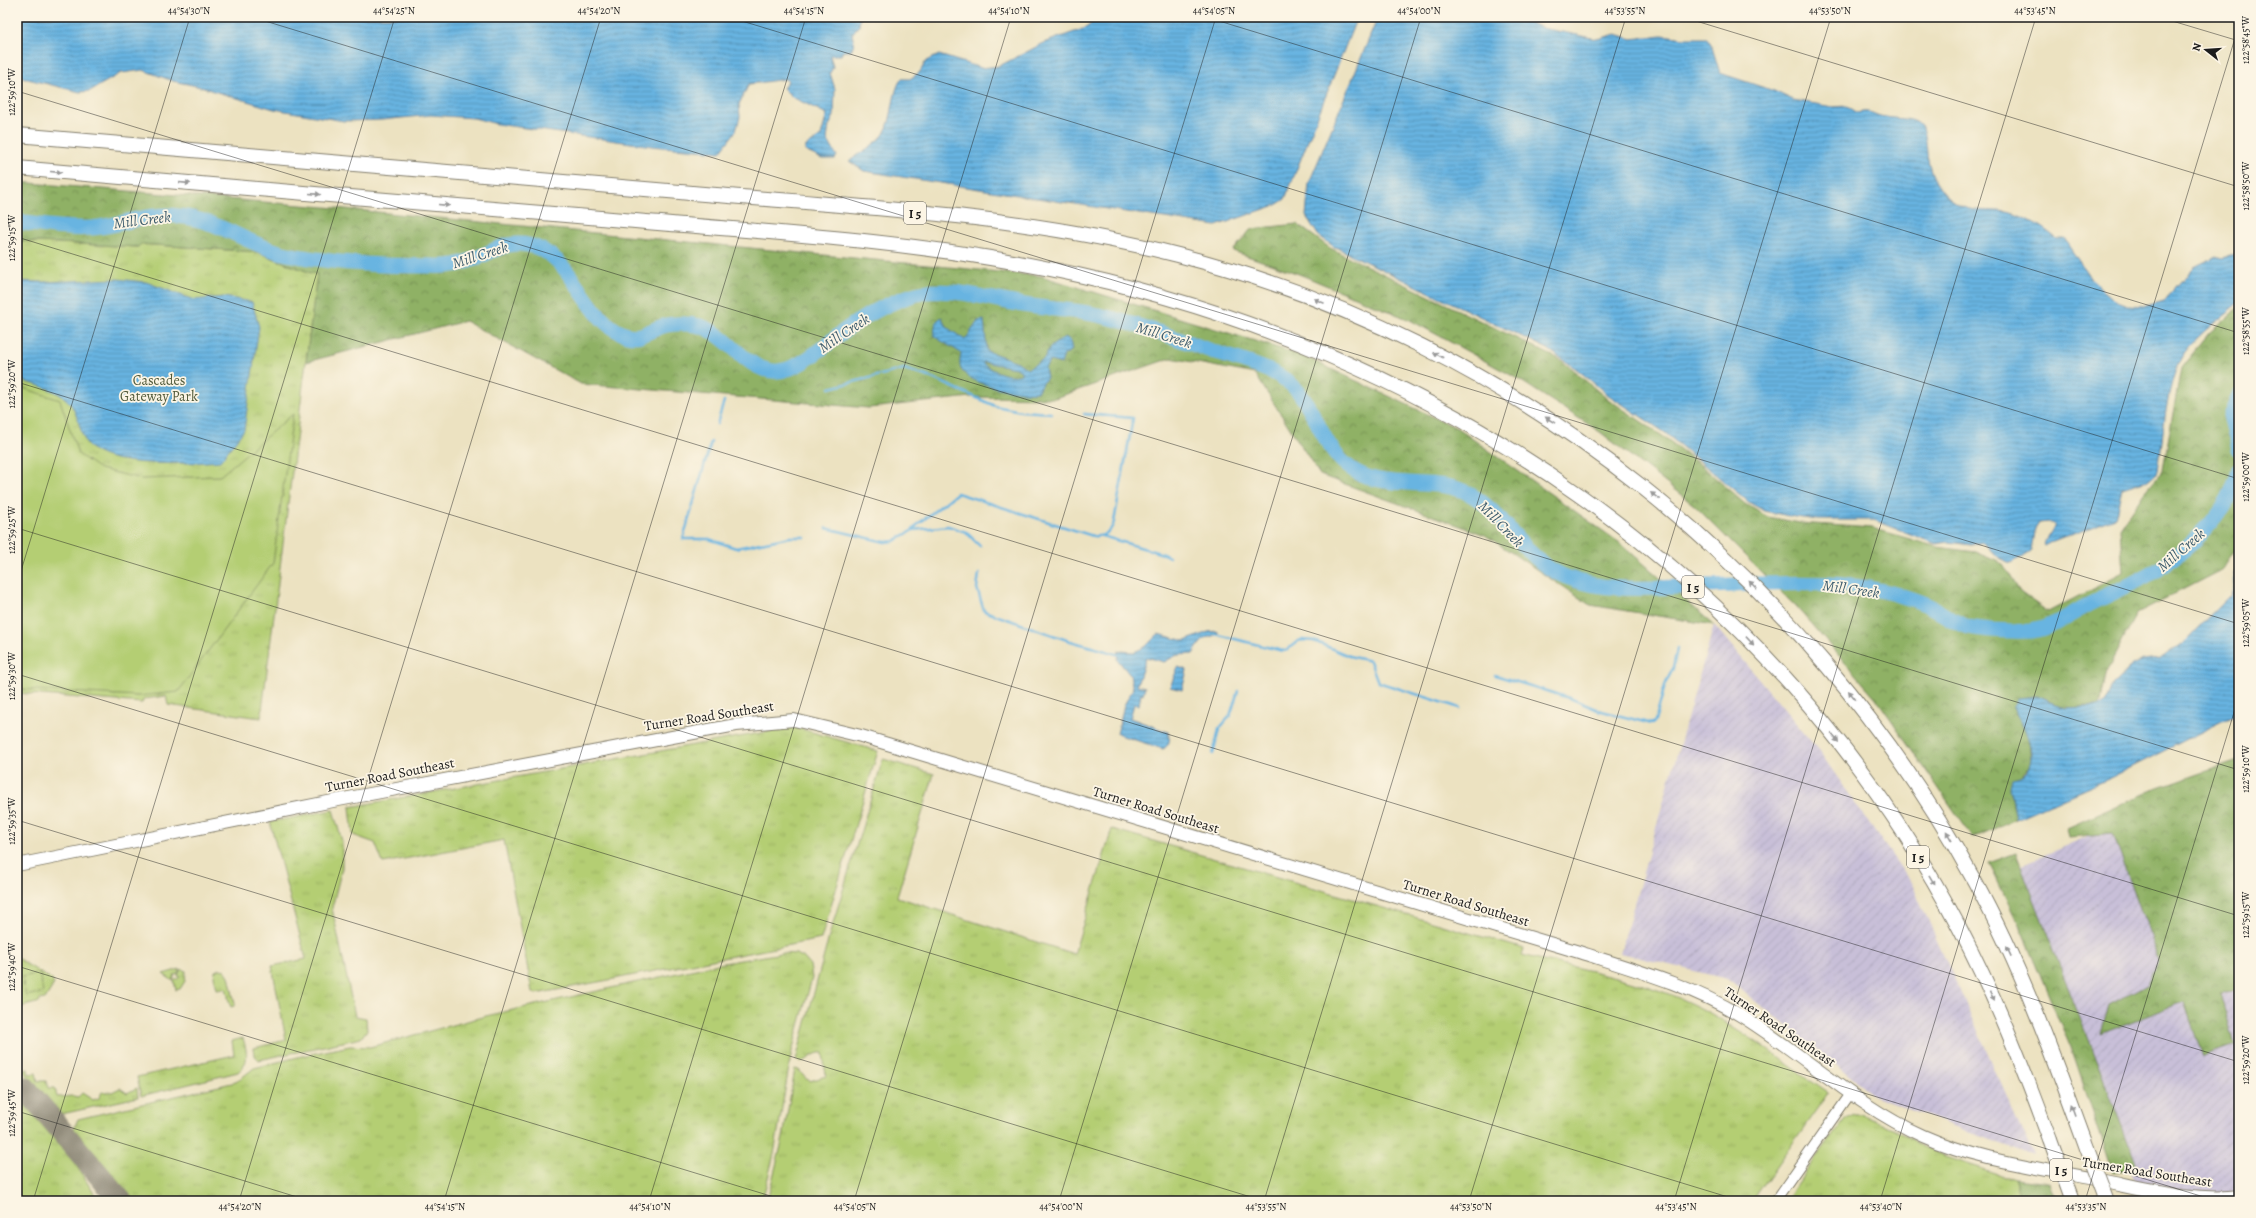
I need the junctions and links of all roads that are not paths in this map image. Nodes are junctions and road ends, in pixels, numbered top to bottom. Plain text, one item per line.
1 (17, 135) edge
2 (17, 168) edge
3 (17, 865) edge
4 (1850, 1093) junction
5 (2239, 1197) edge
6 (1775, 1201) edge
7 (2072, 1201) edge
8 (2107, 1201) edge

8 -> 1 highway, I 5, bridge
2 -> 7 highway, I 5, bridge
3 - 4 main road, Turner Road Southeast
4 - 5 main road, Turner Road Southeast
4 - 6 street

